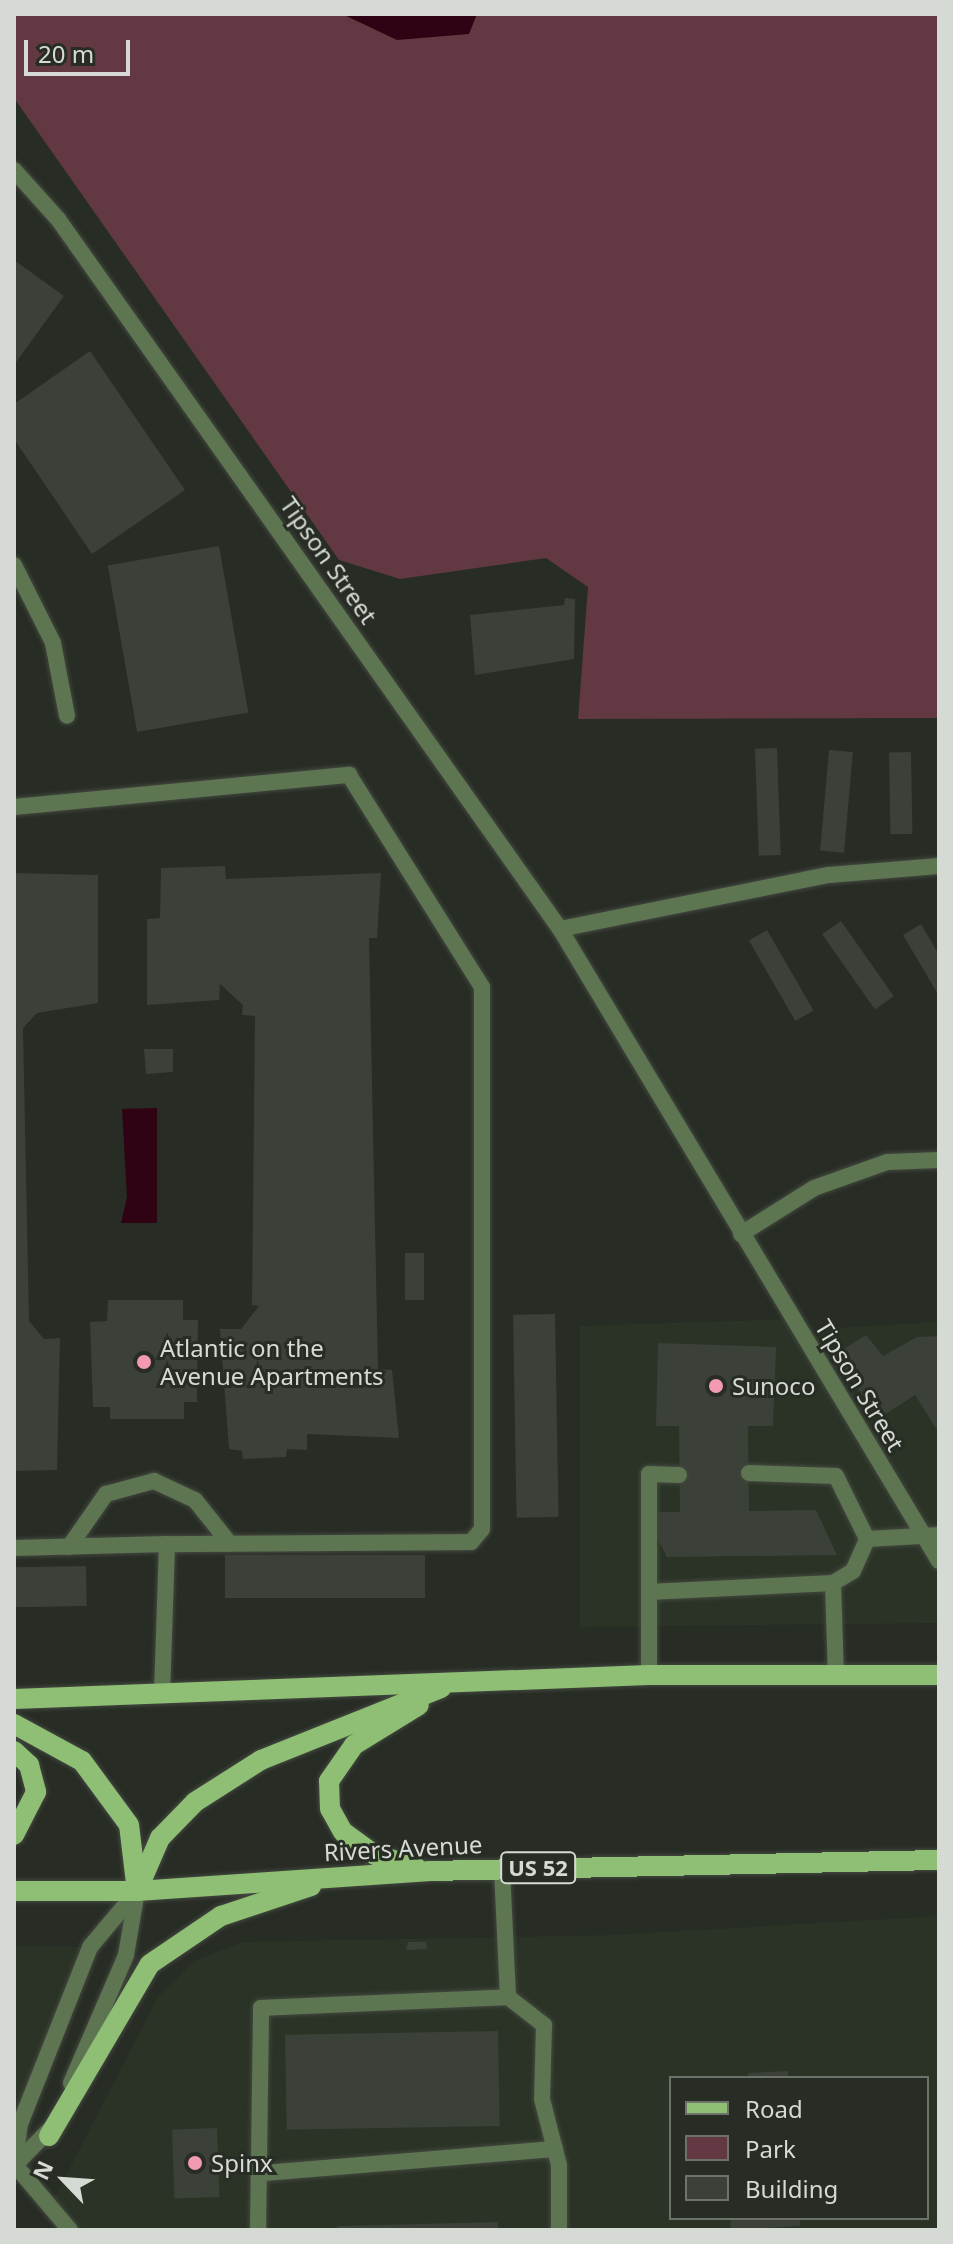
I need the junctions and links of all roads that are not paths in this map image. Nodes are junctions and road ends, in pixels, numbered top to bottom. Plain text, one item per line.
1 (14, 170) edge
2 (14, 565) edge
3 (67, 716) dead end
4 (14, 807) edge
5 (939, 866) edge
6 (560, 929) junction
7 (939, 1160) edge
8 (741, 1234) junction
9 (749, 1473) dead end
10 (679, 1475) dead end
11 (931, 1536) edge
12 (867, 1539) junction
13 (167, 1544) junction
14 (230, 1544) junction
15 (69, 1547) junction
16 (14, 1548) edge
17 (939, 1561) edge
18 (833, 1583) junction
19 (649, 1592) junction
20 (649, 1675) junction
21 (939, 1675) edge
22 (836, 1676) junction
23 (461, 1681) junction
24 (162, 1693) junction
25 (14, 1699) edge
26 (14, 1724) edge
27 (14, 1751) edge
28 (14, 1835) edge
29 (939, 1860) edge
30 (502, 1869) junction
31 (430, 1871) junction
32 (337, 1877) junction
33 (14, 1891) edge
34 (137, 1891) junction
35 (508, 1997) junction
36 (49, 2136) junction
37 (555, 2149) junction
38 (14, 2166) edge
39 (263, 2173) junction
40 (70, 2230) edge
41 (258, 2230) edge
42 (559, 2230) edge

1 - 6 street, Tipson Street
2 - 3 street
4 - 14 street
5 - 6 street
6 - 8 street, Tipson Street
7 - 8 street
8 - 11 street, Tipson Street
9 - 12 street
10 - 19 street
11 - 12 street
11 - 17 street, Tipson Street
12 - 18 street
13 - 14 street
13 - 15 street
13 - 24 street
14 - 15 street
15 - 16 street
18 - 19 street
18 - 22 street
19 - 20 street
20 - 22 main road
20 - 23 main road
21 - 22 main road
23 - 24 main road
23 - 31 main road
23 - 34 main road
24 - 25 main road
26 - 34 main road
27 - 28 main road
29 - 30 main road, Rivers Avenue / US 52
30 - 31 main road, Rivers Avenue / US 52
30 - 35 street
31 - 32 main road, Rivers Avenue / US 52
32 - 34 main road, Rivers Avenue / US 52
32 - 36 main road
33 - 34 main road, Rivers Avenue / US 52
34 - 36 street
34 - 38 street
35 - 37 street
35 - 39 street
36 - 38 street
37 - 39 street
37 - 42 street
38 - 40 street
39 - 41 street

